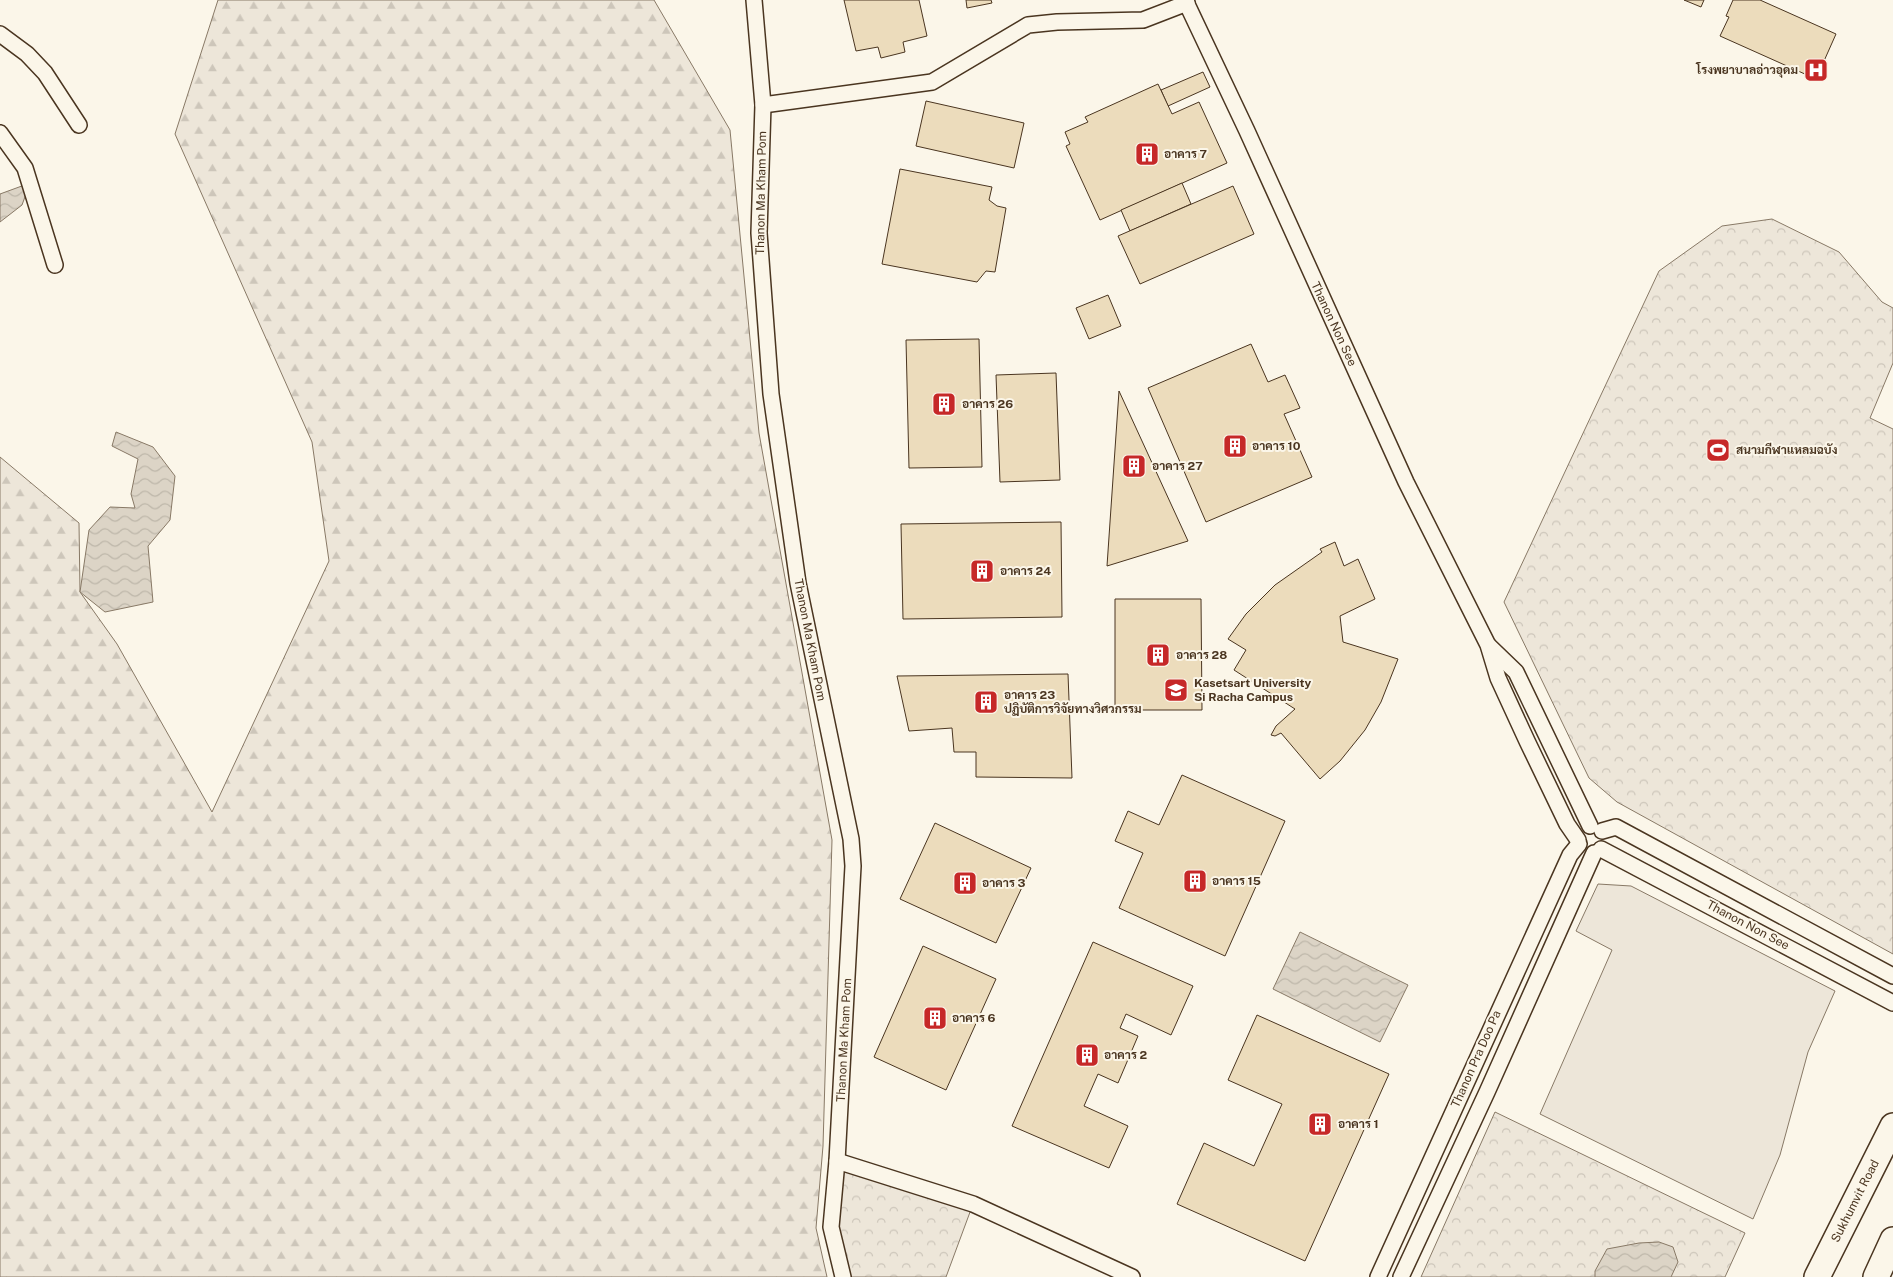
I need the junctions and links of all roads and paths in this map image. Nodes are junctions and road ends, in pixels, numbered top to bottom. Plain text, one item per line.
1 (754, 0) edge
2 (1186, 1) edge
3 (0, 34) edge
4 (763, 105) junction
5 (79, 125) dead end
6 (0, 133) edge
7 (55, 264) dead end
8 (1488, 645) junction
9 (1596, 828) junction
10 (1579, 842) junction
11 (1598, 851) junction
12 (1893, 976) edge
13 (1893, 1003) edge
14 (1893, 1126) edge
15 (837, 1161) junction
16 (1893, 1240) edge
17 (843, 1277) edge
18 (1132, 1277) edge
19 (1378, 1277) edge
20 (1401, 1277) edge
21 (1817, 1277) edge
22 (1876, 1277) edge

1 - 4 street, Thanon Ma Kham Pom
2 - 4 street
2 - 8 street, Thanon Non See
3 - 5 street
4 - 15 street, Thanon Ma Kham Pom
6 - 7 street
8 - 9 street, Thanon Non See
8 - 10 street, Thanon Non See
9 - 10 street
9 - 11 street
9 - 12 street, Thanon Non See
10 - 11 street
10 - 19 street, Thanon Pra Doo Pa
11 - 13 street, Thanon Non See
11 - 20 street, Thanon Pra Doo Pa
14 - 21 highway, Sukhumvit Road
15 - 17 street, Thanon Ma Kham Pom
15 - 18 street
16 - 22 highway

